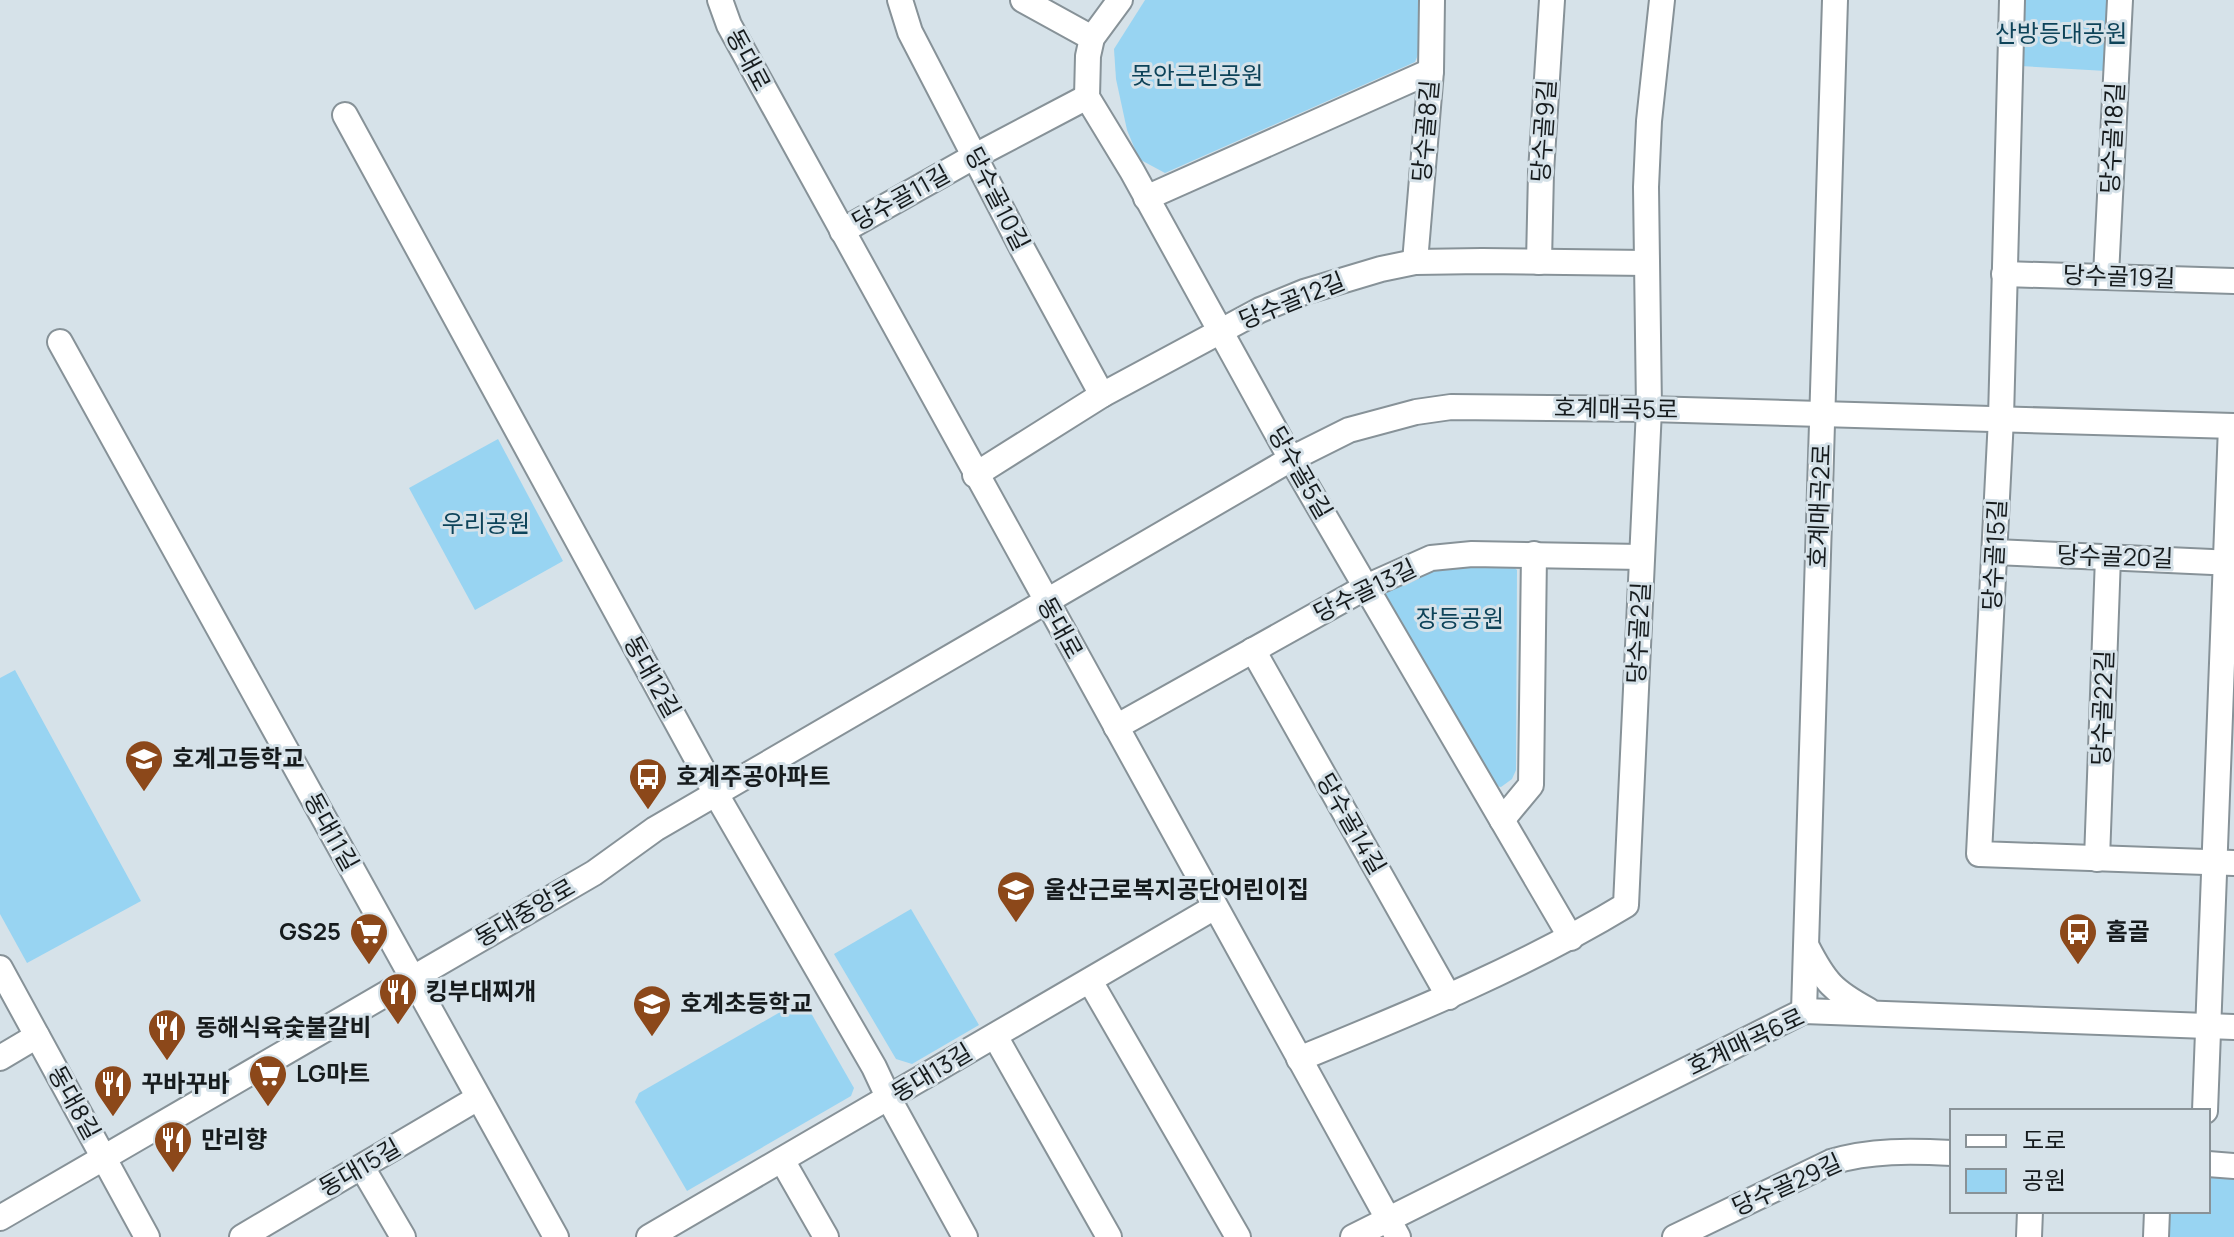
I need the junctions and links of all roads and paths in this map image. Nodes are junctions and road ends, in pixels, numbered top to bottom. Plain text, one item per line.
1 (720, 0) edge
2 (900, 0) edge
3 (1023, 0) edge
4 (1120, 0) edge
5 (1432, 0) edge
6 (1552, 0) edge
7 (1662, 0) edge
8 (1835, 0) edge
9 (2012, 0) edge
10 (2120, 0) edge
11 (1092, 38) junction
12 (1431, 71) junction
13 (1087, 97) junction
14 (345, 115) dead end
15 (975, 156) junction
16 (1146, 198) junction
17 (842, 231) junction
18 (1415, 262) junction
19 (1539, 262) junction
20 (1647, 263) junction
21 (2004, 274) junction
22 (2106, 275) junction
23 (2234, 281) edge
24 (1220, 331) junction
25 (60, 342) dead end
26 (1102, 395) junction
27 (1649, 409) junction
28 (1823, 415) junction
29 (2001, 418) junction
30 (2232, 426) edge
31 (1291, 459) junction
32 (975, 475) junction
33 (1995, 552) junction
34 (1534, 554) junction
35 (1642, 557) junction
36 (2108, 557) junction
37 (2229, 562) edge
38 (1366, 587) junction
39 (1046, 603) junction
40 (1253, 650) junction
41 (1116, 727) junction
42 (716, 794) junction
43 (1502, 820) junction
44 (2097, 859) junction
45 (2224, 863) edge
46 (1215, 907) junction
47 (1571, 938) junction
48 (1806, 944) junction
49 (0, 968) edge
50 (412, 979) junction
51 (1090, 981) junction
52 (1449, 997) junction
53 (1804, 1011) junction
54 (1874, 1014) junction
55 (2209, 1026) junction
56 (2234, 1027) edge
57 (37, 1036) junction
58 (995, 1036) junction
59 (0, 1058) edge
60 (1299, 1059) junction
61 (478, 1098) junction
62 (889, 1099) junction
63 (2205, 1109) edge
64 (1950, 1153) edge
65 (104, 1158) junction
66 (782, 1160) junction
67 (2210, 1164) edge
68 (2234, 1166) edge
69 (362, 1167) junction
70 (2030, 1213) edge
71 (2157, 1213) edge
72 (0, 1218) edge
73 (1393, 1227) edge
74 (682, 1229) edge
75 (268, 1231) edge
76 (147, 1237) edge
77 (242, 1237) edge
78 (403, 1237) edge
79 (556, 1237) edge
80 (649, 1237) edge
81 (826, 1237) edge
82 (965, 1237) edge
83 (1109, 1237) edge
84 (1238, 1237) edge
85 (1353, 1237) edge
86 (1675, 1237) edge
87 (2029, 1237) edge
88 (2156, 1237) edge

1 - 17 street, 동대로
2 - 15 street, 당수골10길
3 - 11 street
4 - 11 street
5 - 12 street, 당수골8길
6 - 19 street, 당수골9길
7 - 20 street, 당수골2길
8 - 28 street, 호계매곡2로
9 - 21 street, 당수골15길
10 - 22 street, 당수골18길
11 - 13 street
12 - 16 street
12 - 18 street, 당수골8길
13 - 15 street, 당수골11길
13 - 16 street, 당수골5길
14 - 42 street, 동대12길
15 - 17 street, 당수골11길
15 - 26 street, 당수골10길
16 - 24 street, 당수골5길
17 - 32 street, 동대로
18 - 19 street, 당수골12길
18 - 24 street, 당수골12길
19 - 20 street, 당수골12길
20 - 27 street, 당수골2길
21 - 22 street, 당수골19길
21 - 29 street, 당수골15길
22 - 23 street, 당수골19길
24 - 26 street, 당수골12길
24 - 31 street, 당수골5길
25 - 50 street, 동대11길
26 - 32 street, 당수골12길
27 - 28 street, 호계매곡5로
27 - 31 street, 호계매곡5로
27 - 35 street, 당수골2길
28 - 29 street, 호계매곡5로
28 - 48 street, 호계매곡2로
29 - 30 street, 호계매곡5로
29 - 33 street, 당수골15길
30 - 37 street
31 - 38 street, 당수골5길
31 - 39 street, 호계매곡5로
32 - 39 street, 동대로
33 - 36 street, 당수골20길
33 - 44 street, 당수골15길
34 - 35 street, 당수골13길
34 - 38 street, 당수골13길
34 - 43 street
35 - 47 street, 당수골2길
36 - 37 street, 당수골20길
36 - 44 street, 당수골22길
37 - 45 street
38 - 40 street, 당수골13길
38 - 43 street, 당수골5길
39 - 41 street, 동대로
39 - 42 street, 동대중앙로
40 - 41 street, 당수골13길
40 - 52 street, 당수골14길
41 - 46 street, 동대로
42 - 50 street, 동대중앙로
42 - 62 street, 동대12길
43 - 47 street, 당수골5길
44 - 45 street, 당수골15길
45 - 55 street
46 - 51 street, 동대13길
46 - 60 street, 동대로
47 - 52 street, 당수골2길
48 - 53 street, 호계매곡2로
48 - 54 street
49 - 57 street, 동대8길
50 - 61 street, 동대11길
50 - 65 street, 동대중앙로
51 - 58 street, 동대13길
51 - 84 street
52 - 60 street, 당수골2길
53 - 54 street, 호계매곡6로
53 - 73 street, 호계매곡6로
54 - 55 street, 호계매곡6로
55 - 56 street, 호계매곡6로
55 - 63 street
57 - 59 street
57 - 65 street, 동대8길
58 - 62 street, 동대13길
58 - 83 street
60 - 73 street, 동대로
61 - 69 street, 동대15길
61 - 79 street, 동대11길
62 - 66 street, 동대13길
62 - 82 street, 동대12길
64 - 86 street, 당수골29길
65 - 72 street, 동대중앙로
65 - 76 street, 동대8길
66 - 74 street, 동대13길
66 - 81 street
67 - 68 street
69 - 75 street, 동대15길
69 - 78 street
70 - 87 street
71 - 88 street
73 - 85 street
74 - 80 street, 동대13길
75 - 77 street, 동대15길

